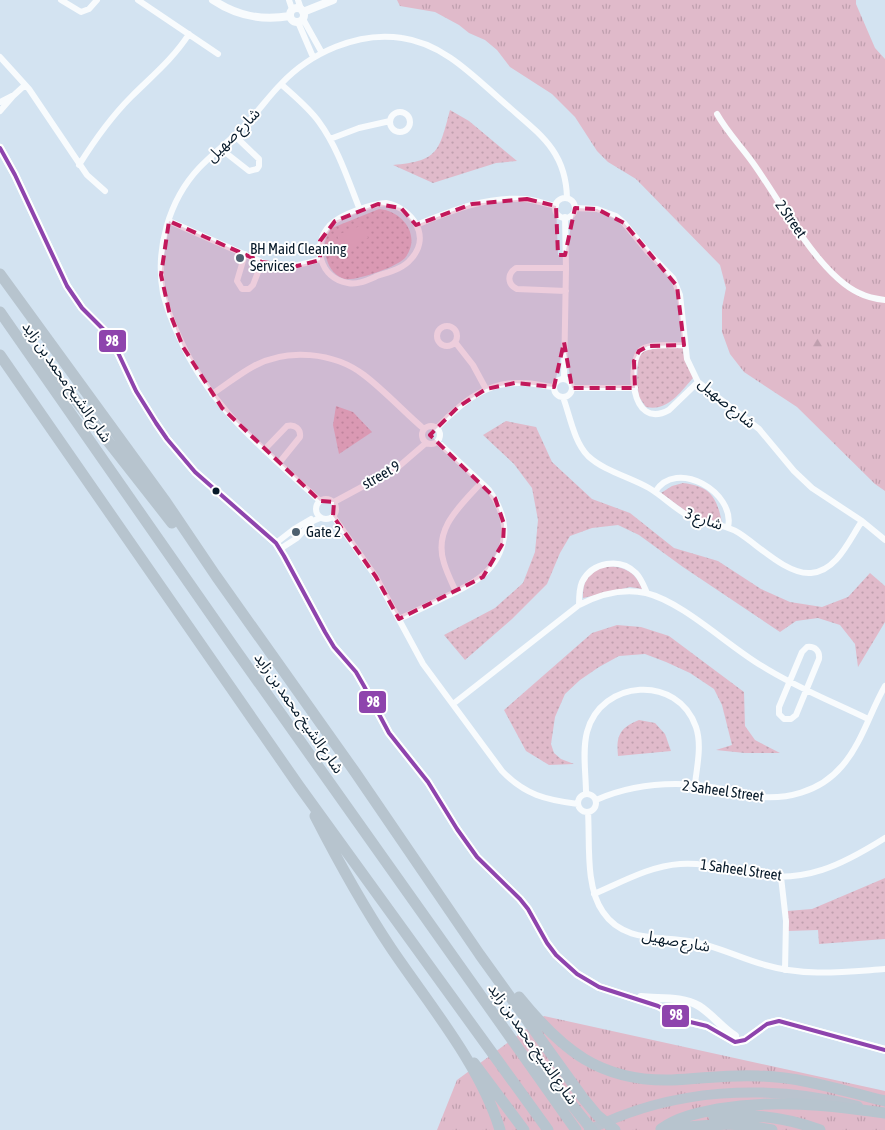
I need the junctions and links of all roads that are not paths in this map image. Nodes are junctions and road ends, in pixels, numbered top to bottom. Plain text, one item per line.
1 (61, 0) edge
2 (97, 0) edge
3 (138, 0) edge
4 (213, 0) edge
5 (289, 0) edge
6 (298, 0) edge
7 (333, 0) edge
8 (291, 13) junction
9 (301, 15) junction
10 (189, 34) junction
11 (308, 35) junction
12 (322, 53) junction
13 (218, 54) dead end
14 (0, 57) edge
15 (313, 58) junction
16 (281, 84) junction
17 (25, 85) junction
18 (4, 102) edge
19 (0, 111) edge
20 (716, 114) dead end
21 (390, 121) dead end
22 (235, 136) junction
23 (330, 138) junction
24 (0, 148) edge
25 (221, 148) junction
26 (79, 165) junction
27 (105, 192) dead end
28 (567, 198) junction
29 (556, 206) junction
30 (575, 208) junction
31 (360, 210) junction
32 (565, 217) junction
33 (169, 221) junction
34 (416, 225) junction
35 (245, 254) junction
36 (321, 260) junction
37 (262, 262) junction
38 (566, 268) junction
39 (0, 274) edge
40 (566, 291) junction
41 (885, 300) edge
42 (0, 312) edge
43 (8, 324) junction
44 (455, 342) dead end
45 (684, 345) junction
46 (0, 355) edge
47 (564, 378) junction
48 (698, 382) junction
49 (554, 387) junction
50 (572, 388) junction
51 (635, 388) junction
52 (486, 389) junction
53 (212, 394) junction
54 (563, 397) junction
55 (437, 428) junction
56 (424, 429) junction
57 (438, 442) junction
58 (426, 443) junction
59 (264, 450) junction
60 (279, 463) junction
61 (481, 483) junction
62 (655, 492) junction
63 (320, 500) junction
64 (334, 502) junction
65 (318, 515) junction
66 (333, 516) junction
67 (862, 521) junction
68 (306, 524) junction
69 (728, 527) junction
70 (284, 537) junction
71 (885, 540) edge
72 (288, 544) junction
73 (278, 546) junction
74 (216, 576) junction
75 (456, 592) junction
76 (647, 593) junction
77 (579, 605) junction
78 (399, 619) junction
79 (790, 682) junction
80 (885, 686) edge
81 (806, 689) junction
82 (453, 704) junction
83 (868, 719) junction
84 (695, 784) junction
85 (299, 786) junction
86 (586, 793) junction
87 (596, 800) junction
88 (578, 804) junction
89 (588, 812) junction
90 (885, 838) edge
91 (781, 877) junction
92 (594, 894) junction
93 (480, 955) junction
94 (885, 969) edge
95 (785, 970) junction
96 (624, 996) junction
97 (679, 1000) junction
98 (674, 1014) junction
99 (711, 1017) junction
100 (707, 1026) junction
101 (509, 1035) junction
102 (452, 1037) junction
103 (743, 1041) junction
104 (885, 1050) edge
105 (885, 1102) edge
106 (885, 1113) edge
107 (691, 1121) junction
108 (500, 1130) edge
109 (524, 1130) edge
110 (548, 1130) edge
111 (576, 1130) edge
112 (590, 1130) edge
113 (615, 1130) edge
114 (659, 1130) edge
115 (772, 1130) edge
116 (820, 1130) edge

1 - 2 street
3 - 10 street
4 - 8 street
5 - 8 street
6 - 9 street
7 - 9 street
8 - 9 street
8 - 9 street
9 - 11 street
10 - 13 street
10 - 26 street
11 - 12 street
11 - 15 street
12 - 15 street, شارع صهيل
12 - 28 street, شارع صهيل
14 - 17 street
15 - 16 street, شارع صهيل
16 - 22 street, شارع صهيل
16 - 23 street
17 - 18 street
17 - 26 street
18 - 19 street
20 - 41 street, 2 Street
21 - 23 street
22 - 25 street, شارع صهيل
22 - 25 street
23 - 31 street
24 - 73 street
25 - 33 street, شارع صهيل
26 - 27 street
28 - 29 street
28 - 30 street
29 - 32 street
29 - 34 street
30 - 32 street
30 - 45 street, شارع صهيل
31 - 34 street
31 - 36 street
32 - 38 street
33 - 35 street
33 - 53 street, شارع صهيل
34 - 36 street
35 - 37 street
35 - 37 street
36 - 37 street
38 - 40 street
38 - 40 street
39 - 74 highway
40 - 47 street
42 - 43 highway, شارع الشيخ محمد بن زايد
43 - 74 highway
43 - 101 highway, شارع الشيخ محمد بن زايد
44 - 52 street
45 - 48 street, شارع صهيل
45 - 51 street
46 - 85 highway
47 - 49 street
47 - 50 street
48 - 51 street
48 - 67 street, شارع صهيل
49 - 52 street
49 - 54 street
50 - 51 street
50 - 54 street
52 - 55 street
53 - 56 street
53 - 59 street, شارع صهيل
54 - 62 street, 3 شارع
55 - 56 street
55 - 57 street
56 - 58 street
57 - 58 street
57 - 61 street
58 - 64 street, street 9
59 - 60 street, شارع صهيل
59 - 60 street
60 - 63 street, شارع صهيل
61 - 75 street
61 - 75 street
62 - 69 street, 3 شارع
62 - 69 street
63 - 64 street
63 - 65 street
64 - 66 street
65 - 66 street
65 - 68 street
66 - 78 street
67 - 69 street, 3 شارع
67 - 71 street, شارع صهيل
68 - 70 street
68 - 72 street
70 - 72 street
70 - 73 street
72 - 73 street
73 - 96 street
74 - 93 highway
75 - 78 street
76 - 77 street
76 - 77 street
76 - 79 street
77 - 82 street
78 - 82 street
79 - 81 street
79 - 81 street
79 - 81 street
80 - 83 street, 2 Saheel Street
81 - 83 street
82 - 88 street
83 - 84 street, 2 Saheel Street
84 - 86 street
84 - 87 street, 2 Saheel Street
85 - 102 highway
85 - 110 highway
86 - 87 street
86 - 88 street
87 - 89 street
88 - 89 street
89 - 92 street, شارع صهيل
90 - 91 street, 1 Saheel Street
91 - 92 street, 1 Saheel Street
91 - 95 street
92 - 95 street, شارع صهيل
93 - 105 highway
93 - 113 highway
94 - 95 street, شارع صهيل
96 - 97 street
96 - 98 street
97 - 98 street
97 - 99 street
98 - 100 street
99 - 100 street
99 - 103 street
100 - 103 street
101 - 111 highway, شارع الشيخ محمد بن زايد
101 - 112 highway
102 - 108 highway
102 - 109 highway
103 - 104 street
106 - 107 highway
106 - 112 main road
107 - 114 highway
107 - 115 highway
107 - 116 highway

